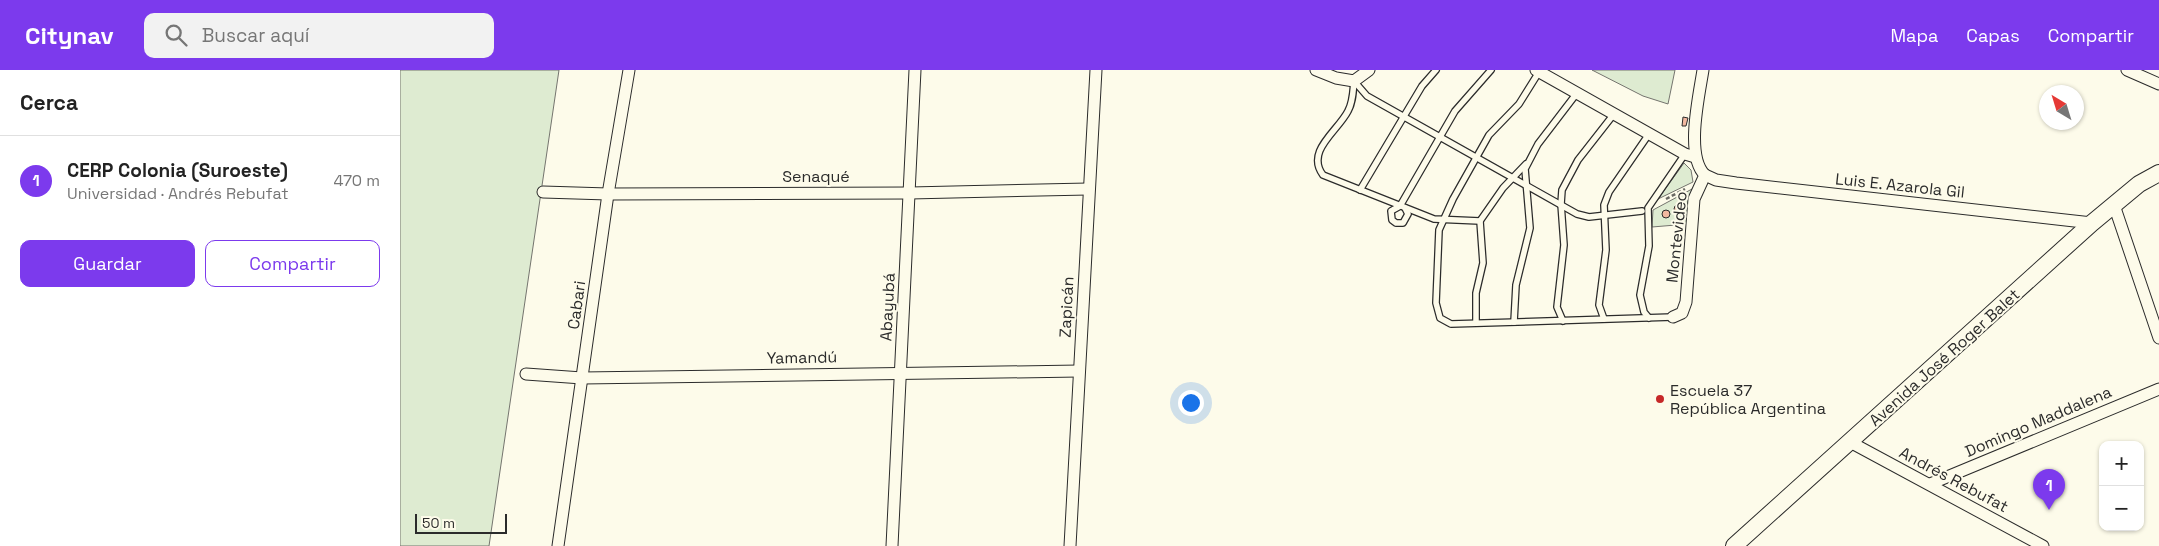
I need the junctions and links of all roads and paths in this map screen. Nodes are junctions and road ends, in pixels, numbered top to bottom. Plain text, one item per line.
1 (629, 70) edge
2 (915, 70) edge
3 (1096, 70) edge
4 (1316, 70) edge
5 (1369, 70) edge
6 (1436, 70) edge
7 (1491, 70) edge
8 (1703, 70) edge
9 (2127, 70) edge
10 (1537, 71) edge
11 (1354, 81) junction
12 (2159, 84) edge
13 (1577, 93) junction
14 (1614, 114) junction
15 (1403, 117) junction
16 (1649, 134) junction
17 (1440, 138) junction
18 (1690, 155) junction
19 (1475, 158) junction
20 (1526, 164) junction
21 (2159, 173) edge
22 (1705, 175) junction
23 (1514, 177) junction
24 (1524, 184) junction
25 (1088, 189) junction
26 (1360, 190) junction
27 (544, 192) dead end
28 (910, 193) junction
29 (608, 194) junction
30 (1561, 204) junction
31 (2114, 205) junction
32 (1402, 207) junction
33 (1645, 210) junction
34 (1604, 216) junction
35 (1444, 220) junction
36 (1480, 221) junction
37 (2092, 223) junction
38 (1673, 317) joint
39 (1649, 318) junction
40 (1604, 319) junction
41 (1563, 320) junction
42 (1514, 322) junction
43 (1476, 323) junction
44 (2159, 338) edge
45 (1079, 371) junction
46 (899, 372) junction
47 (526, 374) dead end
48 (582, 378) junction
49 (2159, 389) edge
50 (1850, 442) junction
51 (1930, 484) junction
52 (558, 546) edge
53 (892, 546) edge
54 (1070, 546) edge
55 (1734, 546) edge
56 (2043, 546) edge

1 - 29 street, Cabari
2 - 28 street, Abayubá
3 - 25 street, Zapicán
4 - 11 street
5 - 11 street
6 - 15 lane
7 - 17 lane
8 - 18 street
9 - 12 street
10 - 13 street
10 - 19 lane
11 - 15 lane
11 - 26 lane
13 - 14 street
13 - 20 lane
14 - 16 street
14 - 30 lane
15 - 17 lane
15 - 26 lane
16 - 18 street
16 - 34 lane
17 - 19 lane
17 - 32 lane
18 - 22 street, Montevideo
18 - 33 lane
19 - 23 lane
19 - 35 lane
20 - 23 lane
20 - 24 lane
21 - 31 street, Avenida José Roger Balet
22 - 33 path
22 - 37 street, Luis E. Azarola Gil
22 - 38 street, Montevideo
23 - 24 lane
23 - 36 lane
24 - 30 lane
24 - 42 lane
25 - 28 street, Senaqué
25 - 45 street, Zapicán
26 - 32 lane
27 - 29 street, Senaqué
28 - 29 street, Senaqué
28 - 46 street, Abayubá
29 - 48 street, Cabari
30 - 34 lane
30 - 41 lane
31 - 37 street, Avenida José Roger Balet
31 - 44 street
32 - 35 lane
33 - 34 lane
33 - 39 lane
34 - 40 lane
35 - 36 lane
35 - 43 lane
36 - 43 lane
37 - 50 street, Avenida José Roger Balet
38 - 39 lane
39 - 40 lane
40 - 41 lane
41 - 42 lane
42 - 43 lane
45 - 46 street, Yamandú
45 - 54 street, Zapicán
46 - 48 street, Yamandú
46 - 53 street, Abayubá
47 - 48 street, Yamandú
48 - 52 street, Cabari
49 - 51 street, Domingo Maddalena
50 - 51 street, Andrés Rebufat
50 - 55 street, Avenida José Roger Balet
51 - 56 street, Andrés Rebufat

